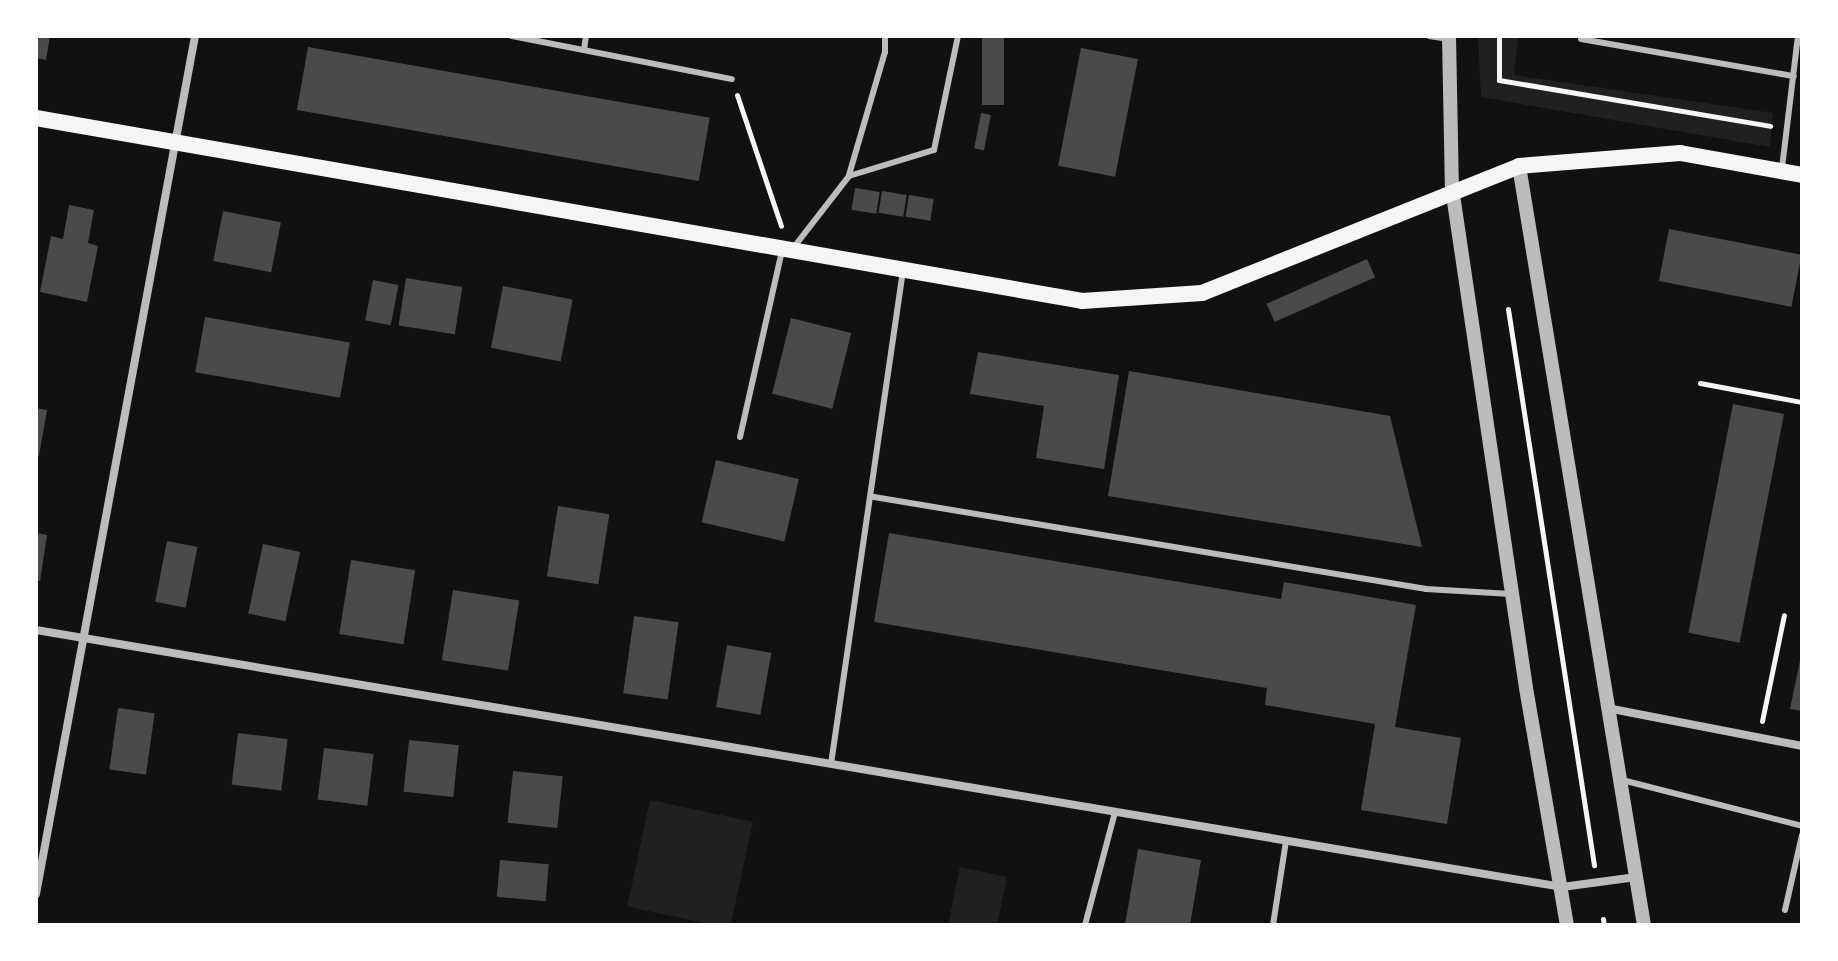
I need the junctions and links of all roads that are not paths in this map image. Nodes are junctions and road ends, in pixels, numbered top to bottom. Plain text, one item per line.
1 (195, 36) edge
2 (512, 36) edge
3 (586, 36) edge
4 (885, 36) edge
5 (958, 36) edge
6 (1429, 36) edge
7 (1798, 36) edge
8 (1449, 38) edge
9 (1581, 39) dead end
10 (584, 50) junction
11 (1794, 76) junction
12 (732, 79) road end
13 (36, 118) edge
14 (176, 144) junction
15 (1519, 166) junction
16 (1782, 172) junction
17 (1802, 175) edge
18 (849, 176) junction
19 (1452, 188) junction
20 (786, 252) junction
21 (903, 271) junction
22 (740, 437) dead end
23 (874, 497) junction
24 (1512, 594) junction
25 (36, 630) edge
26 (83, 639) junction
27 (1607, 708) junction
28 (1802, 746) edge
29 (831, 764) junction
30 (1619, 779) junction
31 (1115, 812) junction
32 (1802, 826) edge
33 (1802, 835) edge
34 (1286, 841) junction
35 (1636, 877) junction
36 (1562, 887) junction
37 (36, 894) edge
38 (1785, 910) dead end
39 (1085, 925) edge
40 (1273, 925) edge
41 (1567, 925) edge
42 (1644, 925) edge

1 - 14 street
2 - 10 lane
3 - 10 lane
4 - 18 lane
5 - 18 lane
6 - 8 lane
7 - 11 lane
8 - 19 street
9 - 11 lane
10 - 12 lane
11 - 16 lane
13 - 14 main road
14 - 20 main road
14 - 26 street
15 - 16 main road
15 - 19 main road
15 - 27 street
16 - 17 main road
18 - 20 lane
19 - 21 main road
19 - 24 street
20 - 21 main road
20 - 22 lane
21 - 23 lane
23 - 24 lane
23 - 29 lane
24 - 36 street
25 - 26 street
26 - 29 street
26 - 37 street
27 - 28 street
27 - 30 street
29 - 31 street
30 - 32 lane
30 - 35 street
31 - 34 street
31 - 39 lane
33 - 38 lane
34 - 36 street
34 - 40 lane
35 - 36 street
35 - 42 street
36 - 41 street

